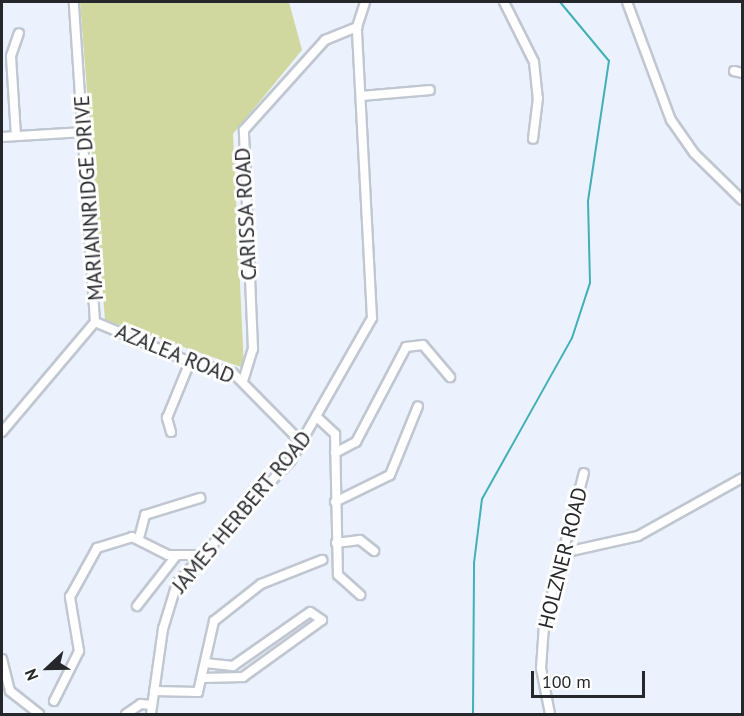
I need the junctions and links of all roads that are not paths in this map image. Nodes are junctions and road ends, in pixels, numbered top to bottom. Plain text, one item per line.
1 (74, 2) edge
2 (365, 2) edge
3 (504, 2) edge
4 (627, 2) edge
5 (357, 27) junction
6 (19, 33) dead end
7 (430, 90) dead end
8 (362, 96) junction
9 (84, 132) junction
10 (16, 136) junction
11 (2, 137) edge
12 (533, 139) dead end
13 (742, 200) edge
14 (95, 322) junction
15 (190, 362) junction
16 (450, 377) dead end
17 (243, 381) junction
18 (418, 406) dead end
19 (319, 419) junction
20 (4, 422) edge
21 (2, 432) edge
22 (171, 432) dead end
23 (302, 443) junction
24 (335, 453) junction
25 (584, 473) dead end
26 (742, 478) edge
27 (200, 498) dead end
28 (335, 502) junction
29 (139, 538) junction
30 (336, 543) junction
31 (374, 551) dead end
32 (562, 553) junction
33 (204, 555) junction
34 (176, 556) junction
35 (322, 560) dead end
36 (360, 595) dead end
37 (137, 606) dead end
38 (2, 659) edge
39 (205, 663) junction
40 (203, 678) junction
41 (154, 691) junction
42 (54, 701) dead end
43 (152, 710) edge
44 (39, 714) edge
45 (126, 714) edge
46 (550, 714) edge

1 - 9 street, MARIANNRIDGE DRIVE
2 - 5 street, JAMES HERBERT ROAD
3 - 12 street
4 - 13 street
5 - 8 street, JAMES HERBERT ROAD
5 - 17 street, CARISSA ROAD
6 - 10 street
7 - 8 street
8 - 19 street, JAMES HERBERT ROAD
9 - 10 street
9 - 14 street, MARIANNRIDGE DRIVE
10 - 11 street
14 - 15 street, AZALEA ROAD
14 - 20 street, MARIANNRIDGE DRIVE
15 - 17 street, AZALEA ROAD
15 - 22 street
16 - 24 street
17 - 23 street, AZALEA ROAD
18 - 28 street
19 - 23 street, JAMES HERBERT ROAD
19 - 24 street
20 - 21 street, MARIANNRIDGE DRIVE
23 - 33 street, JAMES HERBERT ROAD
24 - 28 street
25 - 32 street, HOLZNER ROAD
26 - 32 street
27 - 29 street
28 - 30 street
29 - 34 street
29 - 42 street
30 - 31 street
30 - 36 street
32 - 46 street, HOLZNER ROAD
33 - 34 street
33 - 41 street, JAMES HERBERT ROAD
34 - 37 street
35 - 39 street
38 - 44 street
39 - 40 street
39 - 40 street
40 - 41 street
41 - 43 street, JAMES HERBERT ROAD
43 - 45 street

